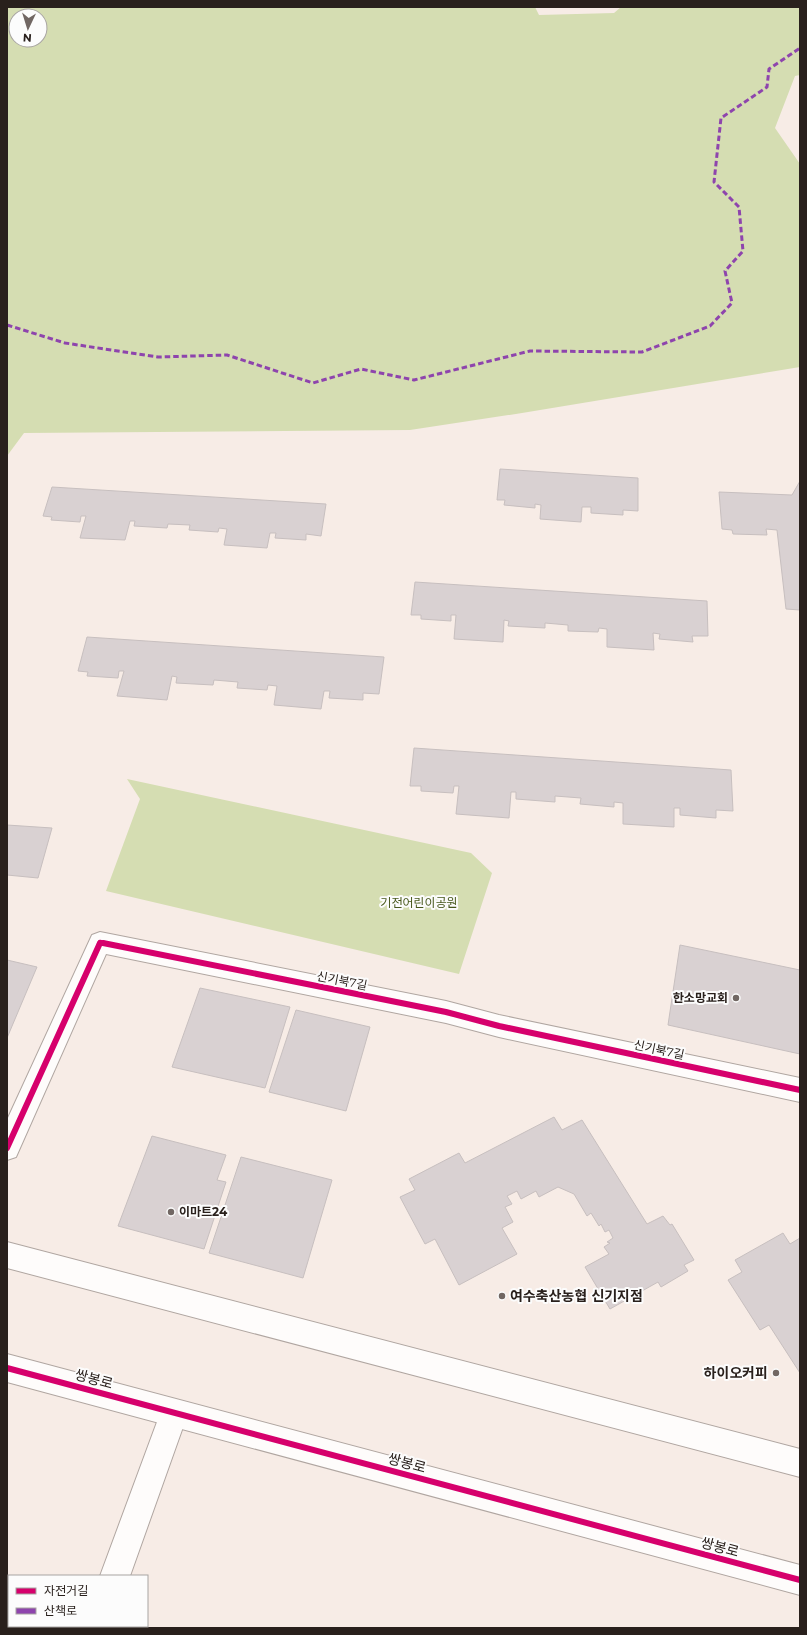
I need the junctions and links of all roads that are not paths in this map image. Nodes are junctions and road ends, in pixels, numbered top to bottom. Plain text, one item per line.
1 (800, 1090) edge
2 (7, 1148) edge
3 (7, 1255) edge
4 (7, 1368) edge
5 (174, 1413) junction
6 (800, 1463) edge
7 (115, 1575) edge
8 (800, 1580) edge

1 - 2 street, 신기북7길
3 - 6 street
4 - 5 street, 쌍봉로
5 - 7 street
5 - 8 street, 쌍봉로

